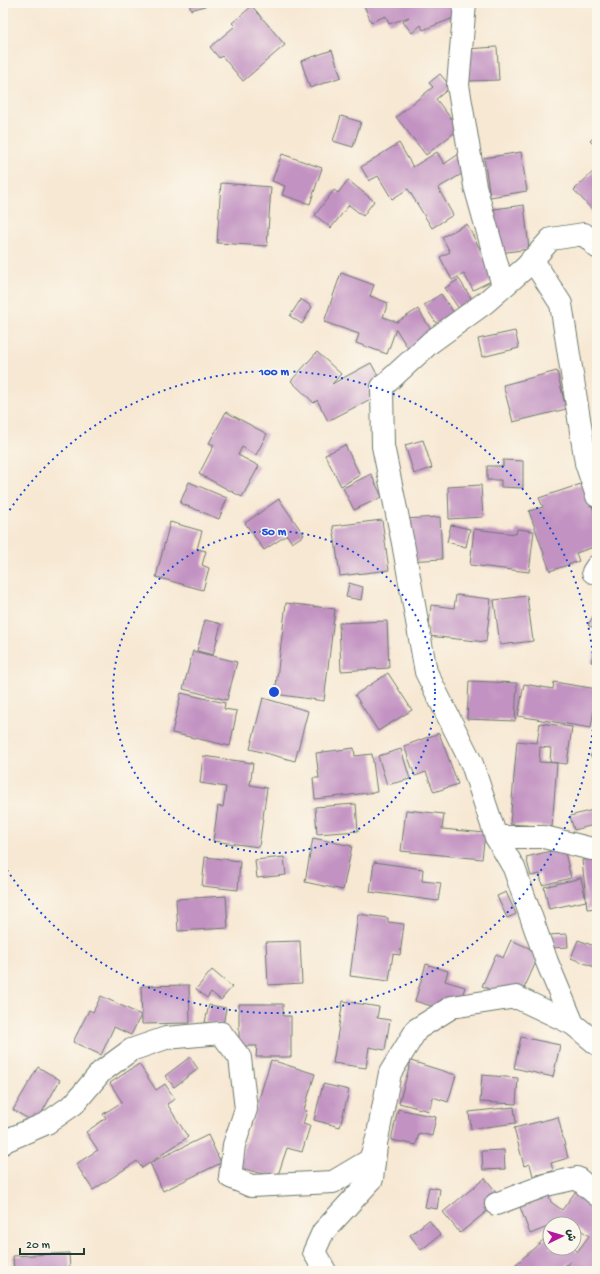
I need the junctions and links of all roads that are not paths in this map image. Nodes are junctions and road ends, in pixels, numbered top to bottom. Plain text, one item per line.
1 (465, 3) edge
2 (597, 247) edge
3 (532, 259) junction
4 (503, 286) junction
5 (597, 496) edge
6 (496, 837) junction
7 (597, 848) edge
8 (573, 1024) junction
9 (597, 1044) edge
10 (377, 1139) junction
11 (3, 1142) edge
12 (597, 1195) edge
13 (496, 1204) dead end
14 (325, 1271) edge

1 - 4 street
2 - 3 street
3 - 4 street
3 - 5 street
4 - 6 street
6 - 7 street
6 - 8 street
8 - 9 street
8 - 10 street
10 - 11 street
10 - 14 street
12 - 13 street

